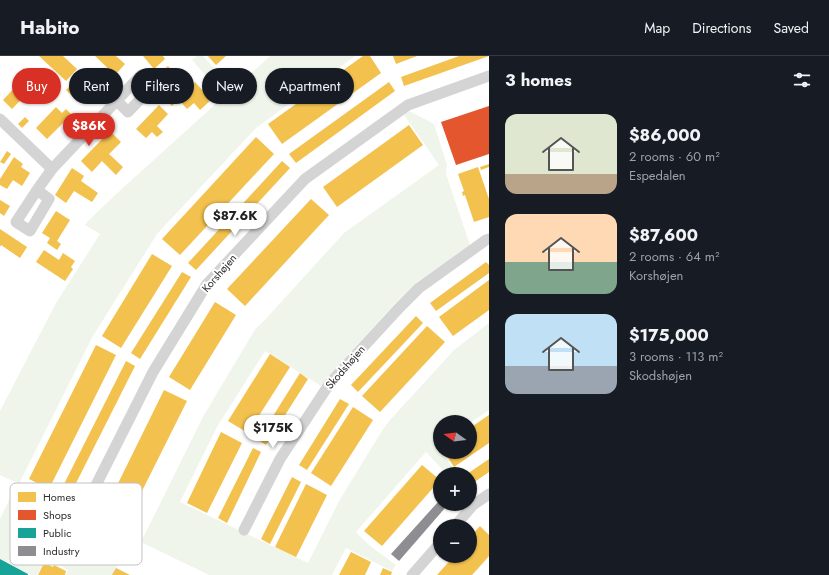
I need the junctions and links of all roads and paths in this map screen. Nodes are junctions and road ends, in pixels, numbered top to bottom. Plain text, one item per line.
1 (489, 76) edge
2 (114, 104) edge
3 (0, 119) edge
4 (52, 169) junction
5 (37, 190) dead end
6 (489, 239) edge
7 (97, 483) edge
8 (489, 494) edge
9 (461, 519) edge
10 (244, 530) dead end
11 (433, 551) edge
12 (412, 575) edge

1 - 7 street, Korshøjen
2 - 4 street
3 - 4 street
4 - 5 street
6 - 10 street, Skodshøjen
8 - 9 street
11 - 12 street

